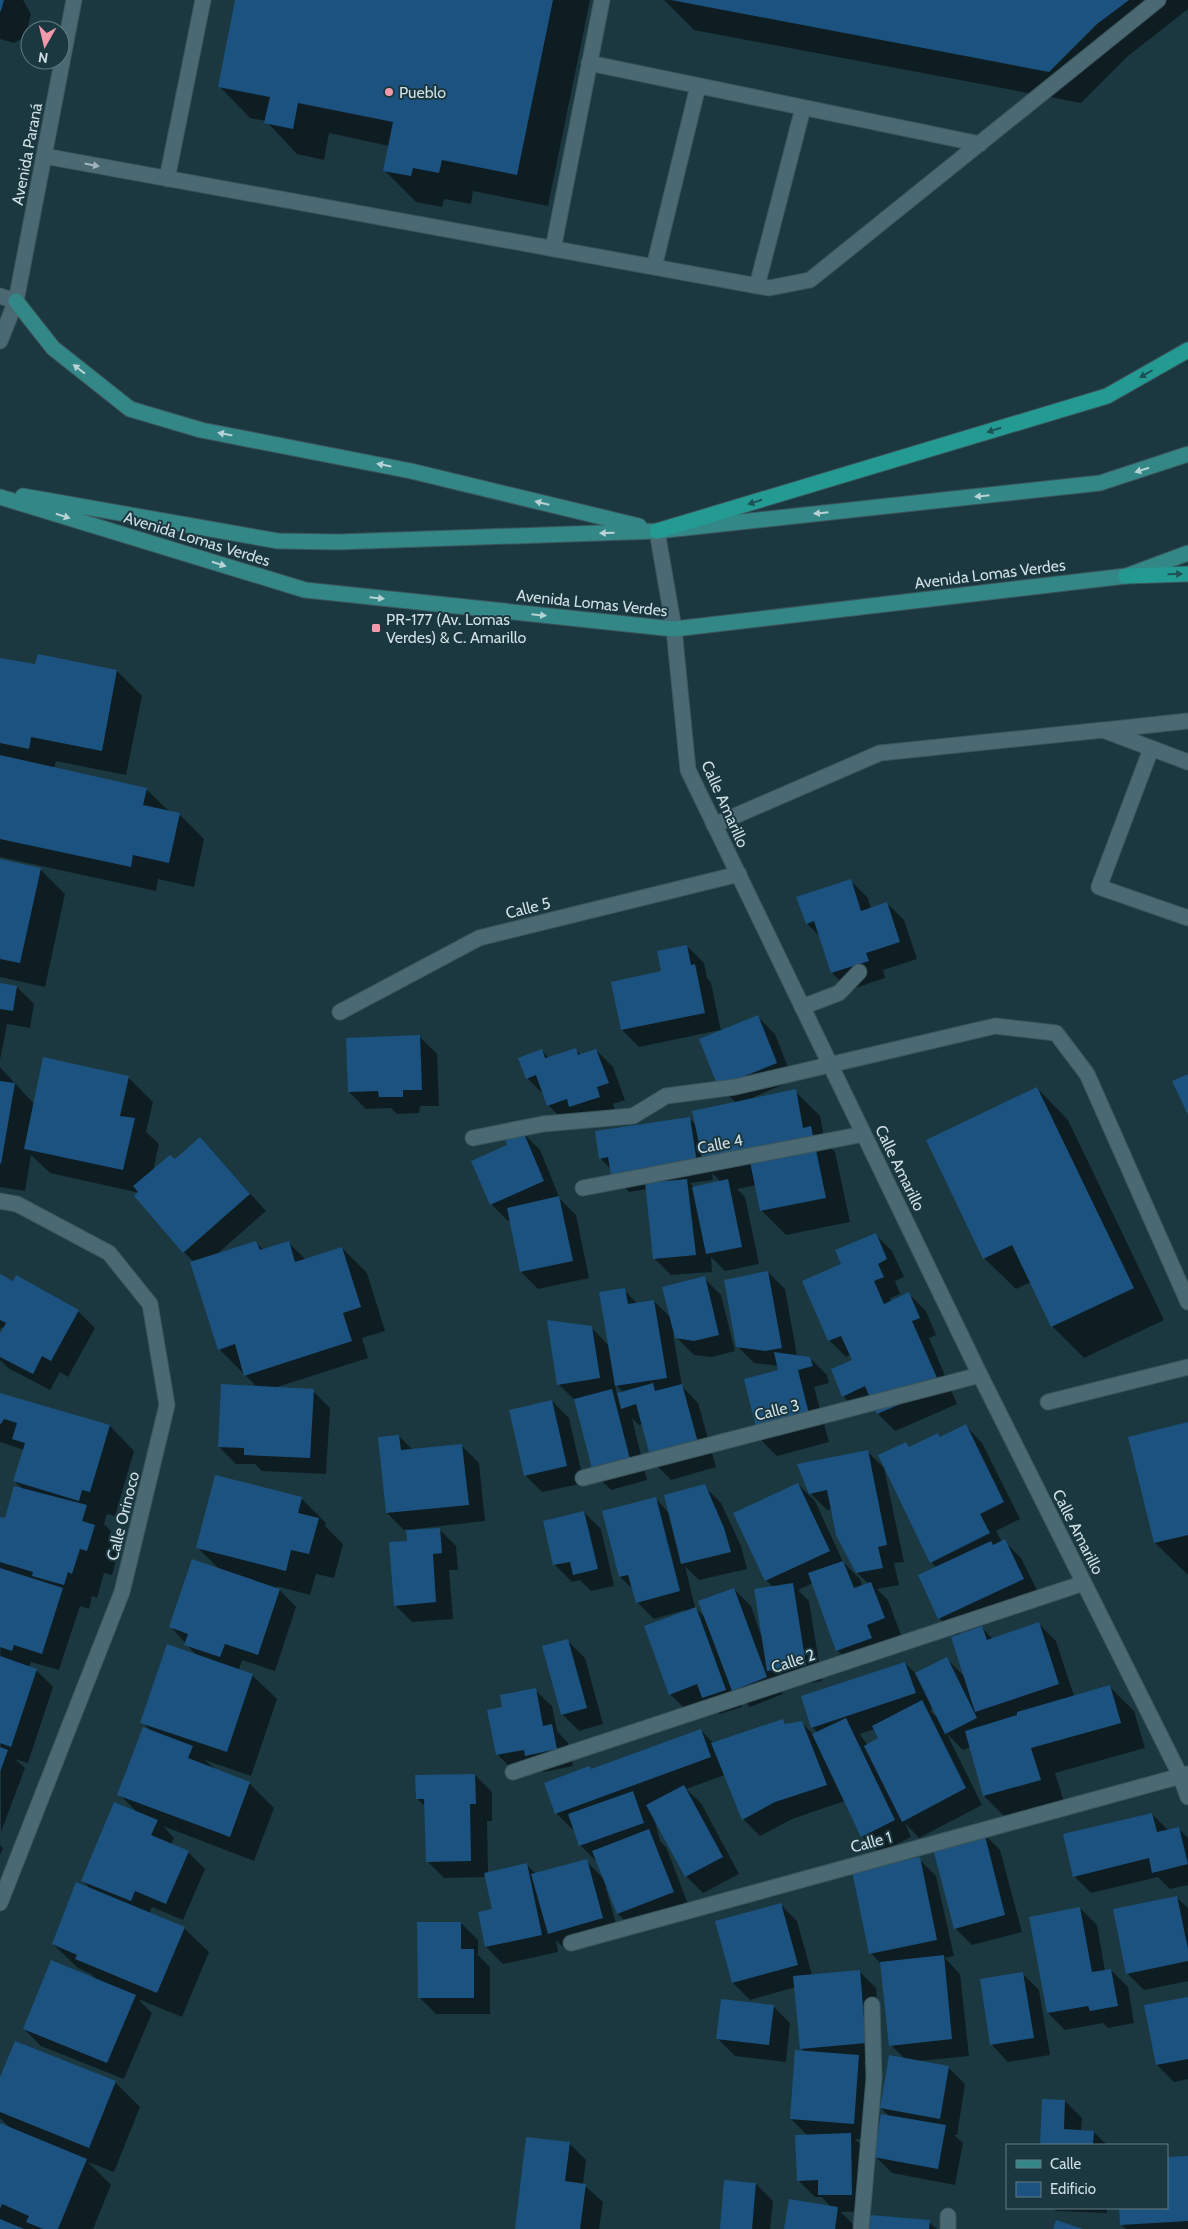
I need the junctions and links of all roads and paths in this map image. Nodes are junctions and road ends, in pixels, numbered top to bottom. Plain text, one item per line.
1 (74, 0) edge
2 (203, 0) edge
3 (602, 0) edge
4 (1158, 0) edge
5 (589, 64) junction
6 (698, 86) junction
7 (803, 108) junction
8 (980, 144) junction
9 (44, 156) junction
10 (167, 179) junction
11 (553, 249) junction
12 (654, 267) junction
13 (757, 286) junction
14 (0, 296) edge
15 (16, 301) junction
16 (0, 341) edge
17 (1188, 350) edge
18 (1188, 454) edge
19 (0, 492) edge
20 (0, 497) edge
21 (658, 531) junction
22 (1188, 553) edge
23 (1188, 574) edge
24 (1126, 576) junction
25 (674, 630) junction
26 (1188, 721) edge
27 (1103, 730) junction
28 (1150, 749) junction
29 (1188, 762) edge
30 (714, 825) junction
31 (738, 874) junction
32 (1188, 918) edge
33 (859, 972) dead end
34 (802, 1007) junction
35 (340, 1012) dead end
36 (830, 1064) junction
37 (864, 1134) junction
38 (473, 1138) dead end
39 (582, 1188) dead end
40 (0, 1201) edge
41 (1188, 1302) edge
42 (1188, 1367) edge
43 (980, 1376) junction
44 (1048, 1402) dead end
45 (582, 1478) dead end
46 (1084, 1583) junction
47 (514, 1772) dead end
48 (1184, 1775) edge
49 (1188, 1797) edge
50 (0, 1903) edge
51 (572, 1943) dead end
52 (872, 2005) dead end
53 (861, 2229) edge

1 - 9 street, Avenida Paraná
2 - 10 street
3 - 5 street
4 - 8 street
5 - 6 street
5 - 11 street
6 - 7 street
6 - 12 street
7 - 8 street
7 - 13 street
8 - 13 street
9 -> 10 street
9 - 15 street, Avenida Paraná
10 - 11 street
11 - 12 street
12 - 13 street
14 - 15 street
15 - 16 street, Avenida Paraná
21 -> 15 main road
17 -> 21 highway
18 -> 21 main road, Avenida Lomas Verdes
21 -> 19 main road, Avenida Lomas Verdes
20 -> 25 main road, Avenida Lomas Verdes
21 - 25 street, Calle Amarillo
22 - 24 main road, Avenida Lomas Verdes
24 -> 23 highway
24 - 25 main road, Avenida Lomas Verdes
25 - 30 street, Calle Amarillo
26 - 27 street
27 - 28 street
27 - 30 street
28 - 29 street
28 - 32 street
30 - 31 street, Calle Amarillo
31 - 34 street, Calle Amarillo
31 - 35 street, Calle 5
33 - 34 street
34 - 36 street, Calle Amarillo
36 - 37 street, Calle Amarillo
36 - 38 street
36 - 41 street
37 - 39 street, Calle 4
37 - 43 street, Calle Amarillo
40 - 50 street, Calle Orinoco
42 - 44 street
43 - 45 street, Calle 3
43 - 46 street, Calle Amarillo
46 - 47 street, Calle 2
46 - 48 street, Calle Amarillo
48 - 49 street, Calle Amarillo
48 - 51 street, Calle 1
52 - 53 street

